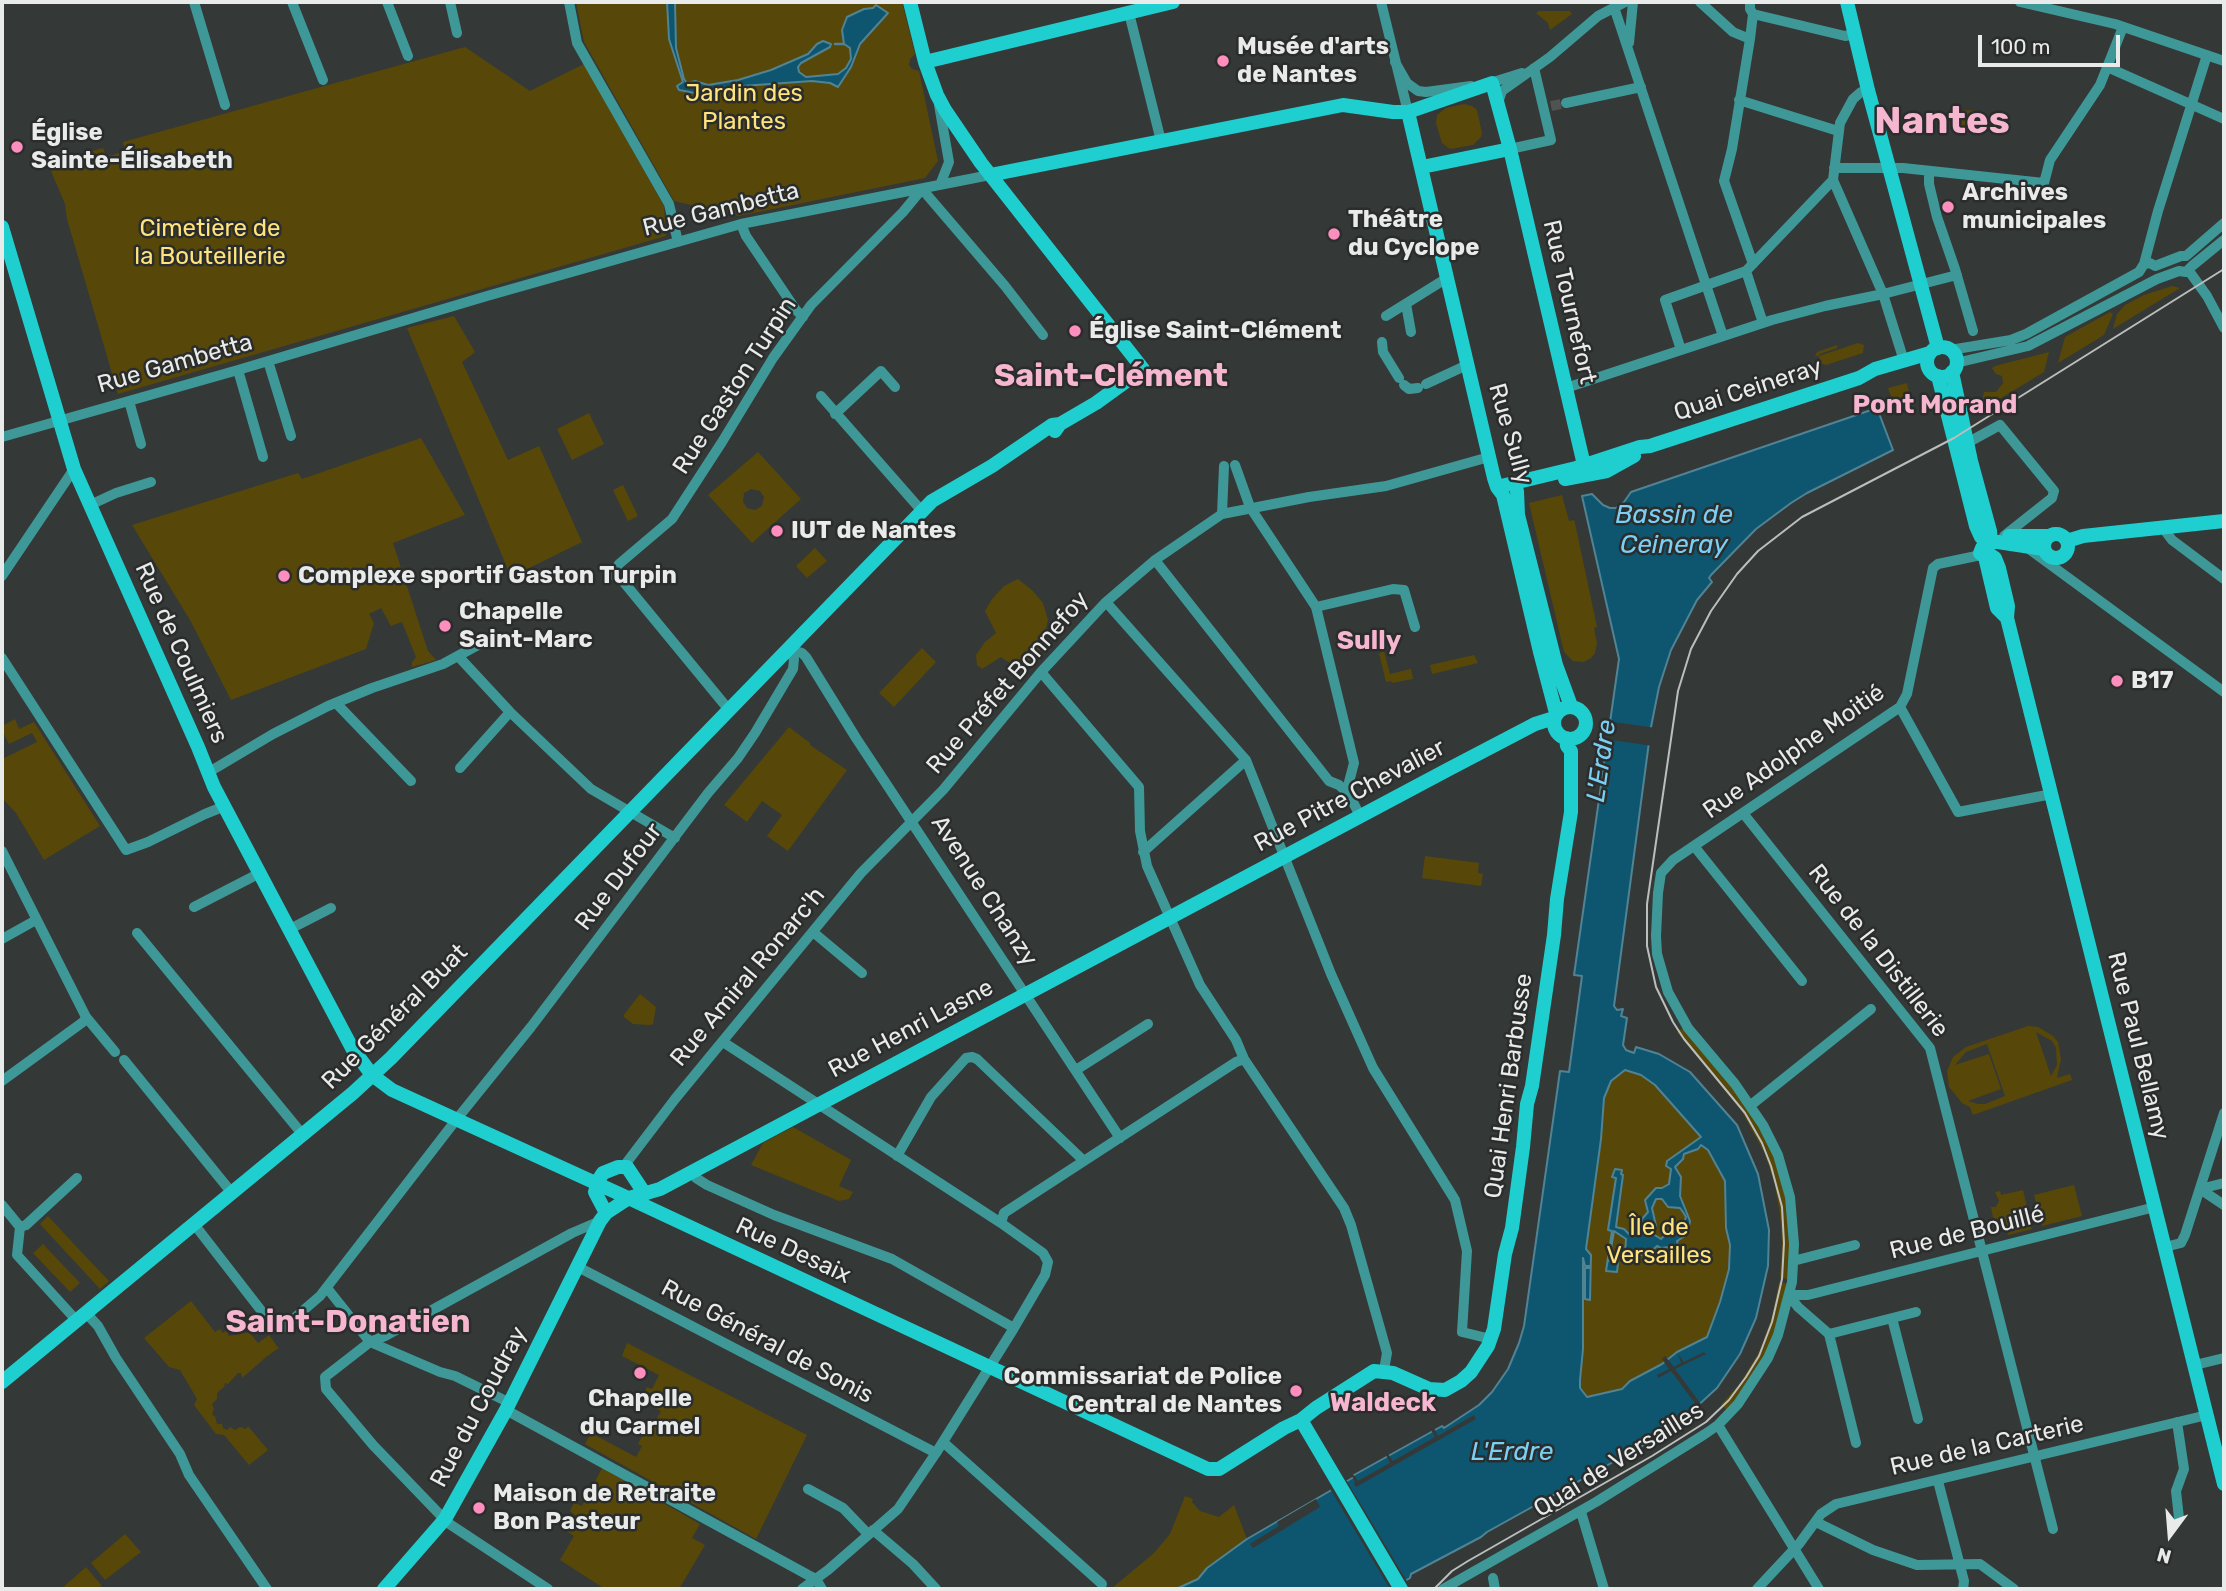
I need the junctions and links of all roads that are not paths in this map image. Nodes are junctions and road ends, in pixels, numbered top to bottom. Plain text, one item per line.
1 (194, 2) edge
2 (292, 2) edge
3 (387, 2) edge
4 (450, 2) edge
5 (569, 2) edge
6 (910, 2) edge
7 (1173, 2) edge
8 (1381, 2) edge
9 (1633, 2) edge
10 (1700, 2) edge
11 (1751, 2) edge
12 (1847, 2) edge
13 (2021, 2) edge
14 (1619, 4) edge
15 (2061, 6) edge
16 (1129, 13) junction
17 (1753, 14) junction
18 (2123, 27) junction
19 (457, 33) dead end
20 (1855, 34) junction
21 (1750, 39) junction
22 (1629, 49) junction
23 (2207, 55) junction
24 (408, 56) dead end
25 (2224, 61) edge
26 (925, 62) junction
27 (1395, 62) junction
28 (2107, 67) junction
29 (1534, 68) junction
30 (323, 80) dead end
31 (1492, 83) junction
32 (1641, 87) junction
33 (1868, 90) junction
34 (937, 95) junction
35 (1739, 100) junction
36 (1498, 103) junction
37 (1566, 103) tunnel mouth
38 (2192, 104) junction
39 (225, 105) dead end
40 (1408, 112) junction
41 (2224, 119) edge
42 (1838, 131) junction
43 (1161, 141) junction
44 (1510, 149) junction
45 (1422, 167) junction
46 (1890, 167) junction
47 (1834, 168) junction
48 (1929, 171) junction
49 (990, 175) junction
50 (1833, 180) junction
51 (940, 185) junction
52 (922, 189) junction
53 (2224, 223) edge
54 (741, 224) junction
55 (2, 227) edge
56 (2224, 240) edge
57 (678, 242) junction
58 (2184, 265) junction
59 (1749, 267) junction
60 (2146, 267) junction
61 (1957, 275) junction
62 (1447, 278) junction
63 (1705, 281) junction
64 (2152, 281) junction
65 (1920, 285) junction
66 (1883, 294) junction
67 (1406, 304) junction
68 (1386, 316) dead end
69 (803, 317) junction
70 (1763, 323) junction
71 (2224, 328) edge
72 (1973, 331) dead end
73 (1411, 332) dead end
74 (1043, 335) dead end
75 (1723, 336) junction
76 (1382, 342) dead end
77 (1678, 351) junction
78 (268, 361) junction
79 (1904, 361) junction
80 (1942, 361) junction
81 (1467, 365) junction
82 (238, 370) junction
83 (1859, 378) junction
84 (895, 387) dead end
85 (1566, 388) junction
86 (821, 396) dead end
87 (129, 401) junction
88 (835, 414) junction
89 (58, 420) junction
90 (291, 436) dead end
91 (2, 437) edge
92 (1967, 443) junction
93 (141, 444) dead end
94 (263, 457) dead end
95 (1489, 457) junction
96 (74, 469) junction
97 (1582, 470) junction
98 (151, 482) dead end
99 (1506, 491) junction
100 (90, 505) junction
101 (1250, 507) junction
102 (922, 510) junction
103 (1222, 514) junction
104 (2224, 521) edge
105 (2163, 528) junction
106 (2067, 541) junction
107 (1988, 549) junction
108 (2050, 552) junction
109 (1155, 560) junction
110 (2, 576) edge
111 (2224, 579) edge
112 (1106, 602) junction
113 (1316, 607) junction
114 (1415, 627) dead end
115 (489, 639) dead end
116 (791, 654) junction
117 (458, 656) junction
118 (2, 659) edge
119 (1041, 672) junction
120 (2224, 692) edge
121 (336, 703) junction
122 (1571, 706) junction
123 (1900, 707) junction
124 (729, 710) junction
125 (510, 712) junction
126 (1555, 715) junction
127 (1572, 742) junction
128 (1246, 760) junction
129 (460, 768) dead end
130 (208, 772) junction
131 (411, 781) dead end
132 (1349, 794) junction
133 (2052, 794) junction
134 (225, 806) junction
135 (629, 813) junction
136 (1744, 813) junction
137 (1360, 816) junction
138 (913, 822) junction
139 (675, 838) junction
140 (1694, 846) junction
141 (2, 851) edge
142 (1143, 852) junction
143 (1284, 856) junction
144 (1666, 866) joint
145 (260, 873) junction
146 (194, 907) dead end
147 (331, 908) dead end
148 (1169, 917) junction
149 (36, 920) junction
150 (290, 929) junction
151 (813, 932) junction
152 (137, 933) dead end
153 (2, 939) edge
154 (862, 973) dead end
155 (1802, 981) dead end
156 (1026, 994) junction
157 (1871, 1009) dead end
158 (86, 1017) junction
159 (1148, 1024) dead end
160 (723, 1042) junction
161 (1244, 1059) junction
162 (1076, 1070) junction
163 (372, 1075) junction
164 (2, 1081) edge
165 (818, 1104) junction
166 (1751, 1105) junction
167 (2224, 1113) edge
168 (456, 1120) junction
169 (303, 1135) junction
170 (1120, 1138) junction
171 (897, 1156) junction
172 (1084, 1161) junction
173 (624, 1166) junction
174 (692, 1172) junction
175 (77, 1178) dead end
176 (2224, 1183) edge
177 (597, 1184) junction
178 (2200, 1189) junction
179 (232, 1193) junction
180 (645, 1194) junction
181 (629, 1198) junction
182 (2, 1205) edge
183 (2224, 1205) edge
184 (2155, 1207) junction
185 (600, 1223) junction
186 (1001, 1223) junction
187 (194, 1224) junction
188 (23, 1226) junction
189 (1854, 1245) dead end
190 (2165, 1247) junction
191 (1983, 1251) junction
192 (1793, 1261) junction
193 (578, 1267) junction
194 (327, 1287) junction
195 (1789, 1295) junction
196 (1916, 1312) dead end
197 (81, 1317) junction
198 (1892, 1318) junction
199 (1014, 1328) junction
200 (1829, 1334) junction
201 (1491, 1339) junction
202 (370, 1342) junction
203 (2224, 1358) edge
204 (2194, 1365) junction
205 (989, 1368) junction
206 (1384, 1370) junction
207 (2, 1382) edge
208 (508, 1406) junction
209 (2207, 1415) junction
210 (1918, 1419) dead end
211 (1301, 1420) junction
212 (2177, 1422) junction
213 (1718, 1425) junction
214 (943, 1442) junction
215 (1857, 1443) dead end
216 (936, 1453) junction
217 (2035, 1457) junction
218 (1938, 1480) junction
219 (2224, 1484) edge
220 (808, 1489) dead end
221 (1581, 1511) junction
222 (2179, 1518) dead end
223 (445, 1519) junction
224 (1816, 1522) junction
225 (2053, 1529) dead end
226 (871, 1532) junction
227 (1795, 1548) junction
228 (1959, 1563) junction
229 (819, 1584) edge
230 (1102, 1584) dead end
231 (267, 1589) edge
232 (384, 1589) edge
233 (548, 1589) edge
234 (802, 1589) edge
235 (936, 1589) edge
236 (1401, 1589) edge
237 (1443, 1589) edge
238 (1605, 1589) edge
239 (1757, 1589) edge
240 (1819, 1589) edge
241 (1963, 1589) edge
242 (2014, 1589) edge

1 - 39 street
2 - 30 street
3 - 24 street
4 - 19 street
5 - 57 street
6 - 26 main road
7 - 16 main road
8 - 27 street
9 - 22 street
10 - 21 street
11 - 17 street
12 - 20 main road
13 - 15 street
14 - 22 street
14 - 29 street
15 - 18 street
16 - 26 main road
16 - 43 street
17 - 20 street
17 - 21 street
18 - 23 street
18 - 28 street
20 - 33 main road
21 - 35 street
22 - 32 street
23 - 25 street
23 - 38 street
26 - 34 main road
27 - 31 street
27 - 40 street
28 - 38 street
28 - 48 street
29 - 31 street
29 - 36 street
29 - 44 street
31 - 36 main road, Rue Tournefort
31 - 40 main road
32 - 37 street
32 - 63 street
33 - 42 street
33 - 46 main road
34 - 49 main road
34 - 51 street
35 - 42 street
35 - 59 street
36 - 44 main road, Rue Tournefort
38 - 41 street
38 - 60 street
40 - 43 main road, Rue Gambetta
40 - 45 main road, Rue Sully
42 - 47 street
43 - 49 main road, Rue Gambetta
44 - 45 main road
44 - 85 main road, Rue Tournefort
45 - 62 main road, Rue Sully
46 - 47 street
46 - 48 street
46 - 65 main road
47 - 50 street
48 - 61 street
49 - 51 street, Rue Gambetta
49 - 102 main road, Rue Général Buat
50 - 59 street
50 - 66 street
51 - 52 street, Rue Gambetta
52 - 54 street, Rue Gambetta
52 - 69 street, Rue Gaston Turpin
52 - 74 street
53 - 58 street
54 - 57 street, Rue Gambetta
54 - 69 street
55 - 89 main road, Rue de Coulmiers
56 - 58 street
57 - 78 street, Rue Gambetta
58 - 60 street
58 - 64 street
58 - 71 street
59 - 63 street
59 - 70 street
60 - 64 street
60 - 64 street
60 - 80 street
61 - 65 street
61 - 72 street
62 - 67 street
62 - 81 main road, Rue Sully
63 - 75 street
63 - 77 street
64 - 80 street
65 - 66 street
65 - 80 main road
66 - 70 street
66 - 79 street
67 - 68 street
67 - 73 street
69 - 124 street, Rue Gaston Turpin
70 - 75 street
75 - 77 street
76 - 81 street
77 - 85 street
78 - 82 street, Rue Gambetta
78 - 90 street
79 - 80 main road, Quai Ceineray
79 - 83 main road, Quai Ceineray
80 - 83 main road, Quai Ceineray
80 - 92 main road, Rue Paul Bellamy
80 - 107 main road, Rue Paul Bellamy
81 - 95 main road, Rue Sully
82 - 87 street, Rue Gambetta
82 - 94 street
83 - 97 main road, Quai Ceineray
84 - 88 street
85 - 97 main road, Rue Tournefort
86 - 88 street
87 - 89 street, Rue Gambetta
87 - 93 street
88 - 102 street
89 - 91 street, Rue Gambetta
89 - 96 main road, Rue de Coulmiers
92 - 107 main road, Rue Paul Bellamy
92 - 107 street
95 - 99 main road, Rue Sully
95 - 101 street, Rue Préfet Bonnefoy
96 - 100 main road, Rue de Coulmiers
96 - 110 street
97 - 99 main road, Quai Ceineray
98 - 100 street
99 - 122 main road, Rue Sully
99 - 126 main road, Rue Sully
100 - 130 main road, Rue de Coulmiers
101 - 103 street, Rue Préfet Bonnefoy
101 - 103 street
101 - 113 street
102 - 116 main road, Rue Général Buat
103 - 109 street, Rue Préfet Bonnefoy
104 - 105 main road
105 - 106 main road
105 - 111 street
106 - 108 main road
106 - 108 main road
107 - 108 main road
107 - 108 main road
107 - 123 street, Rue Adolphe Moitié
107 - 133 main road, Rue Paul Bellamy
108 - 120 street
109 - 112 street, Rue Préfet Bonnefoy
109 - 132 street
112 - 119 street, Rue Préfet Bonnefoy
112 - 128 street
113 - 114 street
113 - 132 street
115 - 117 street
116 - 124 main road, Rue Général Buat
116 - 138 street, Avenue Chanzy
116 - 139 street, Rue Dufour
117 - 121 street
117 - 125 street
118 - 134 street
119 - 138 street, Rue Préfet Bonnefoy
119 - 142 street
121 - 130 street
121 - 131 street
122 - 126 main road
122 - 127 main road
123 - 133 street
123 - 136 street, Rue Adolphe Moitié
124 - 135 main road, Rue Général Buat
125 - 129 street
125 - 135 street
126 - 127 main road
126 - 137 main road, Rue Pitre Chevalier
127 - 201 main road, Quai Henri Barbusse
128 - 142 street
128 - 143 street
130 - 134 main road, Rue de Coulmiers
132 - 137 street
133 - 184 main road, Rue Paul Bellamy
134 - 145 main road, Rue de Coulmiers
135 - 139 street
135 - 163 main road, Rue Général Buat
136 - 140 street, Rue Adolphe Moitié
136 - 191 street, Rue de la Distillerie
137 - 143 main road, Rue Pitre Chevalier
138 - 151 street, Rue Amiral Ronarc'h
138 - 156 street, Avenue Chanzy
139 - 168 street, Rue Dufour
140 - 144 street, Rue Adolphe Moitié
140 - 155 street
141 - 149 street
142 - 148 street
143 - 148 main road, Rue Pitre Chevalier
143 - 201 street
144 - 166 street, Quai de Versailles
145 - 146 street
145 - 150 main road, Rue de Coulmiers
147 - 150 street
148 - 156 main road, Rue Pitre Chevalier
148 - 161 street
149 - 153 street
149 - 158 street
150 - 163 main road, Rue de Coulmiers
151 - 154 street
151 - 160 street, Rue Amiral Ronarc'h
152 - 169 street
156 - 162 street, Avenue Chanzy
156 - 165 main road, Rue Henri Lasne
157 - 166 street
158 - 164 street
158 - 179 street
159 - 162 street
160 - 165 street
160 - 173 street, Rue Amiral Ronarc'h
161 - 170 street
161 - 206 street
162 - 170 street, Avenue Chanzy
163 - 168 main road, Rue Desaix
163 - 169 main road, Rue Général Buat
165 - 171 street
165 - 174 main road, Rue Henri Lasne
166 - 192 street, Quai de Versailles
167 - 178 street
168 - 177 main road, Rue Desaix
168 - 194 street, Rue Dufour
169 - 179 main road, Rue Général Buat
170 - 172 street
171 - 172 street
171 - 186 street
172 - 186 street
173 - 177 main road
173 - 180 main road
174 - 180 main road, Rue Henri Lasne
174 - 199 street
175 - 188 street
176 - 178 street
177 - 181 main road, Rue Desaix
177 - 185 main road
178 - 183 street
178 - 190 street
179 - 187 main road, Rue Général Buat
180 - 181 main road, Rue Henri Lasne
181 - 185 main road
181 - 205 main road, Rue Desaix
182 - 188 street
184 - 190 main road, Rue Paul Bellamy
184 - 191 street, Rue de Bouillé
185 - 193 main road, Rue du Coudray
185 - 202 street
186 - 199 street
187 - 194 street, Rue Dufour
187 - 197 main road, Rue Général Buat
188 - 197 street
189 - 192 street
190 - 204 main road, Rue Paul Bellamy
191 - 195 street, Rue de Bouillé
191 - 217 street, Rue de la Distillerie
192 - 195 street, Quai de Versailles
193 - 208 main road, Rue du Coudray
193 - 216 street, Rue Général de Sonis
194 - 202 street
195 - 200 street
195 - 213 street, Quai de Versailles
196 - 198 street
197 - 207 main road, Rue Général Buat
197 - 231 street
198 - 200 street
198 - 210 street
199 - 205 street
200 - 215 street
201 - 206 main road, Quai Henri Barbusse
202 - 208 street
202 - 223 street
203 - 204 street
204 - 209 main road, Rue Paul Bellamy
205 - 211 main road, Rue Desaix
205 - 214 street
206 - 211 main road
208 - 223 main road, Rue du Coudray
208 - 229 street
209 - 212 street, Rue de la Carterie
209 - 219 main road, Rue Paul Bellamy
211 - 236 main road
212 - 217 street, Rue de la Carterie
212 - 222 street
213 - 221 street, Quai de Versailles
213 - 227 street
214 - 216 street
214 - 230 street
216 - 226 street
217 - 218 street, Rue de la Carterie
217 - 225 street, Rue de la Distillerie
218 - 224 street, Rue de la Carterie
218 - 228 street
220 - 226 street
221 - 237 street, Quai de Versailles
221 - 238 street
223 - 232 main road, Rue du Coudray
223 - 233 street
224 - 227 street, Rue de la Carterie
224 - 228 street
226 - 229 street
226 - 235 street
227 - 239 street, Rue de la Carterie
227 - 240 street
228 - 241 street
228 - 242 street
229 - 234 street

